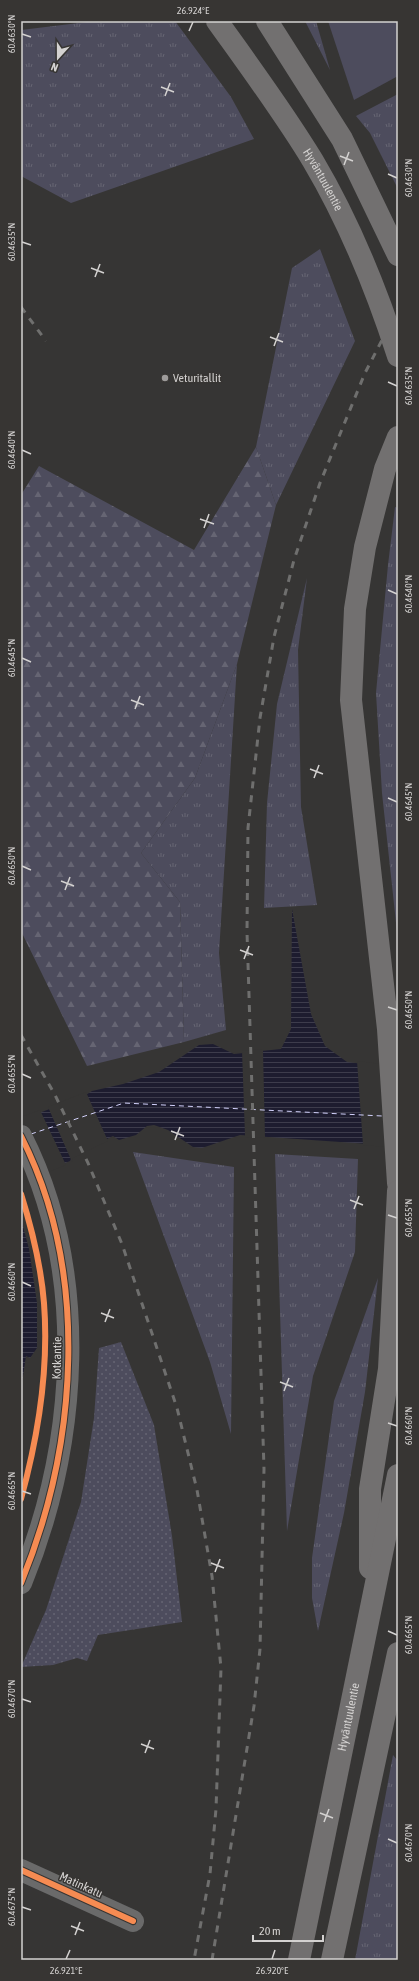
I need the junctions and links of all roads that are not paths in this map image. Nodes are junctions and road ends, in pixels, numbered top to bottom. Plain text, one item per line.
1 (217, 21) edge
2 (267, 21) edge
3 (398, 255) edge
4 (398, 356) edge
5 (398, 438) edge
6 (21, 1136) edge
7 (398, 1183) edge
8 (398, 1191) edge
9 (398, 1475) edge
10 (21, 1583) edge
11 (370, 1616) junction
12 (398, 1653) edge
13 (21, 1870) edge
14 (133, 1921) dead end
15 (300, 1960) edge
16 (332, 1960) edge

1 - 4 highway, Hyväntuulentie, bridge
2 - 3 highway
5 - 7 highway
6 - 10 street, Kotkantie
8 - 11 highway
9 - 11 highway, Hyväntuulentie
11 - 15 highway, Hyväntuulentie
12 - 16 highway
13 - 14 street, Matinkatu

